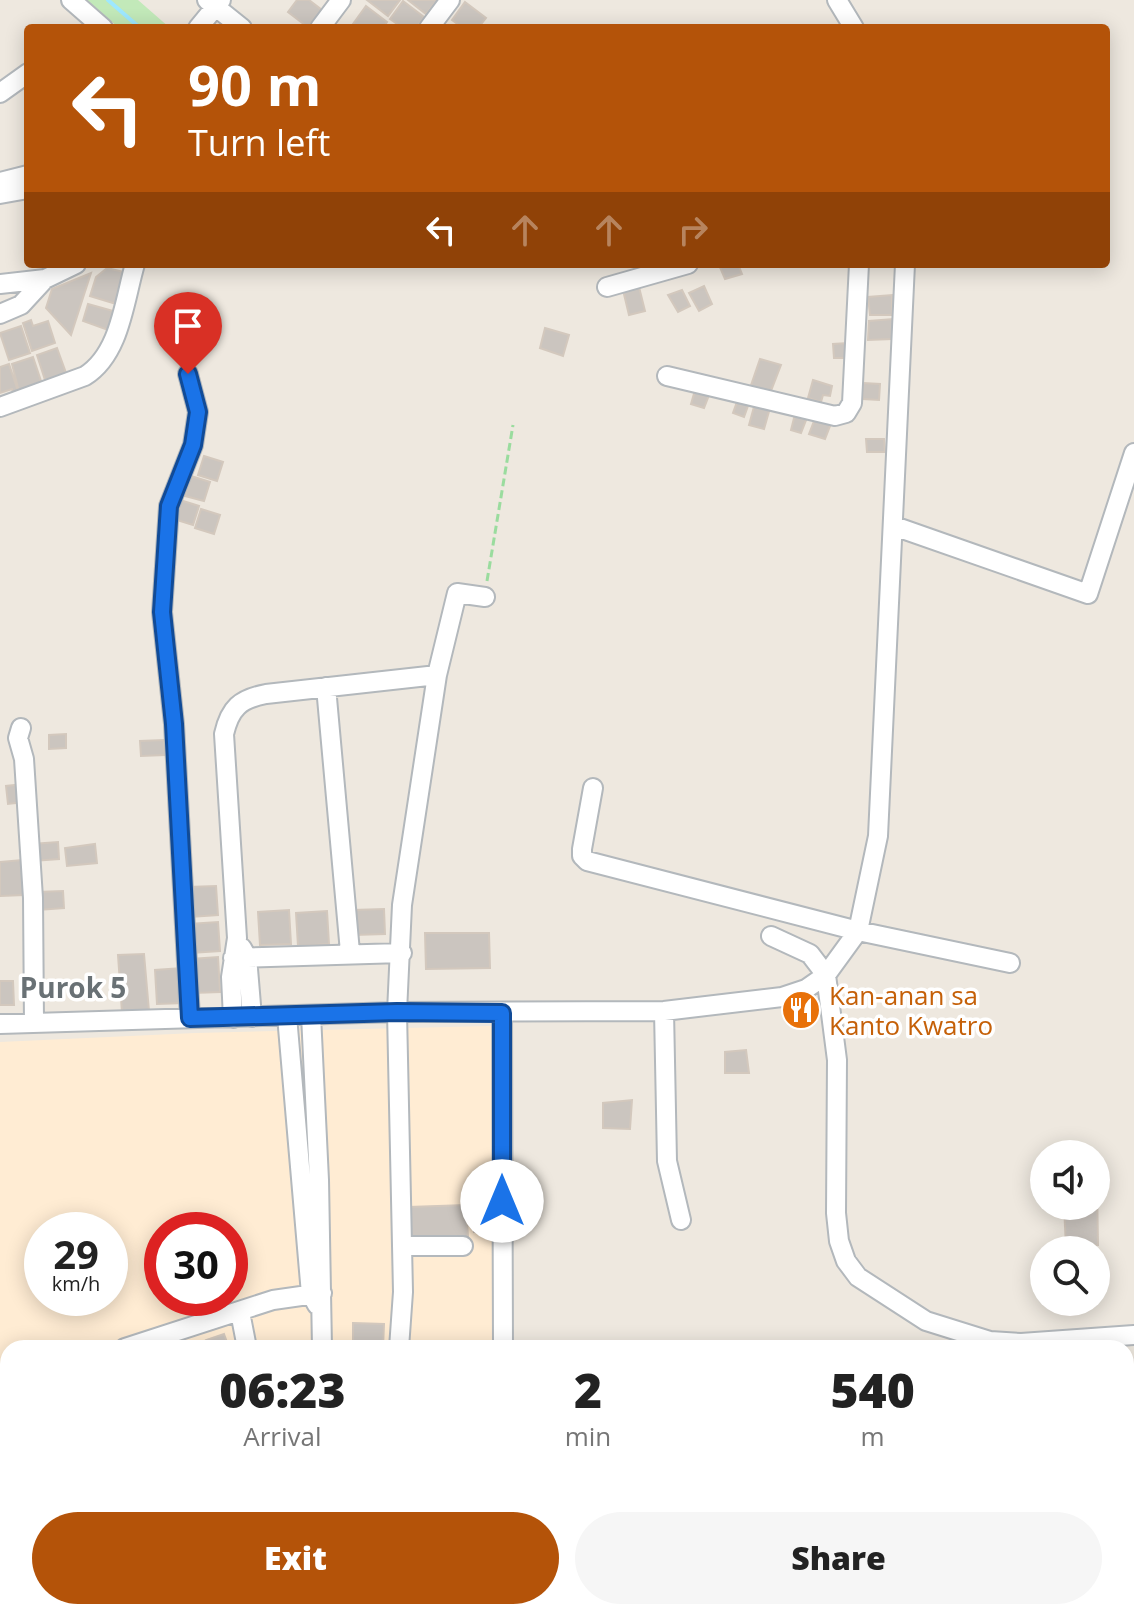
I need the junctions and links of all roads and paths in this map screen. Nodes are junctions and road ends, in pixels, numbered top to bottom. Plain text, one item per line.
1 (71, 0) edge
2 (341, 0) edge
3 (450, 0) edge
4 (214, 2) edge
5 (847, 3) edge
6 (92, 24) edge
7 (200, 24) edge
8 (238, 24) edge
9 (323, 24) edge
10 (432, 24) edge
11 (853, 24) edge
12 (24, 76) edge
13 (0, 93) edge
14 (24, 176) edge
15 (0, 182) edge
16 (24, 190) edge
17 (0, 194) edge
18 (68, 268) edge
19 (134, 268) edge
20 (674, 268) edge
21 (859, 268) edge
22 (905, 268) edge
23 (45, 279) junction
24 (0, 284) edge
25 (607, 287) dead end
26 (0, 314) edge
27 (188, 374) dead end
28 (667, 376) dead end
29 (0, 407) edge
30 (513, 425) dead end
31 (1134, 453) edge
32 (894, 526) junction
33 (485, 597) joint
34 (437, 675) junction
35 (326, 687) junction
36 (21, 728) dead end
37 (593, 788) dead end
38 (858, 931) junction
39 (771, 936) dead end
40 (350, 952) junction
41 (402, 953) junction
42 (240, 957) junction
43 (1010, 963) dead end
44 (826, 975) junction
45 (664, 1011) junction
46 (397, 1012) junction
47 (502, 1013) junction
48 (311, 1015) junction
49 (287, 1016) junction
50 (242, 1017) junction
51 (190, 1018) junction
52 (34, 1022) junction
53 (0, 1024) edge
54 (313, 1054) junction
55 (290, 1056) junction
56 (681, 1220) dead end
57 (402, 1246) junction
58 (463, 1246) dead end
59 (318, 1299) junction
60 (248, 1309) edge
61 (227, 1316) edge
62 (241, 1316) edge
63 (1134, 1335) edge
64 (151, 1340) edge
65 (245, 1340) edge
66 (321, 1340) edge
67 (399, 1340) edge
68 (503, 1340) edge
69 (987, 1340) edge
70 (1063, 1340) edge

1 - 6 street
2 - 9 street
3 - 10 street
4 - 7 street
4 - 8 street
5 - 11 street
12 - 13 street
14 - 15 street
16 - 17 street
18 - 23 street
19 - 29 street
20 - 25 street
21 - 28 street
22 - 32 street
23 - 24 street
23 - 26 street
27 - 51 street
30 - 33 path
31 - 32 street
32 - 38 street
33 - 34 street
34 - 35 street
34 - 41 street
35 - 40 street
35 - 42 street
36 - 52 street
37 - 38 street
38 - 43 street
38 - 44 street
39 - 44 street
40 - 41 street
40 - 42 street
41 - 46 street
42 - 50 street
44 - 45 street
44 - 69 street
45 - 47 street
45 - 56 street
46 - 47 street
46 - 48 street
46 - 57 street
47 - 68 street
48 - 49 street
48 - 54 street
49 - 50 street
49 - 55 street
50 - 51 street
51 - 52 street
52 - 53 street
54 - 55 street
54 - 59 street
55 - 59 street
57 - 58 street
57 - 67 street
59 - 60 street
59 - 66 street
61 - 64 street
62 - 65 street
63 - 70 street

